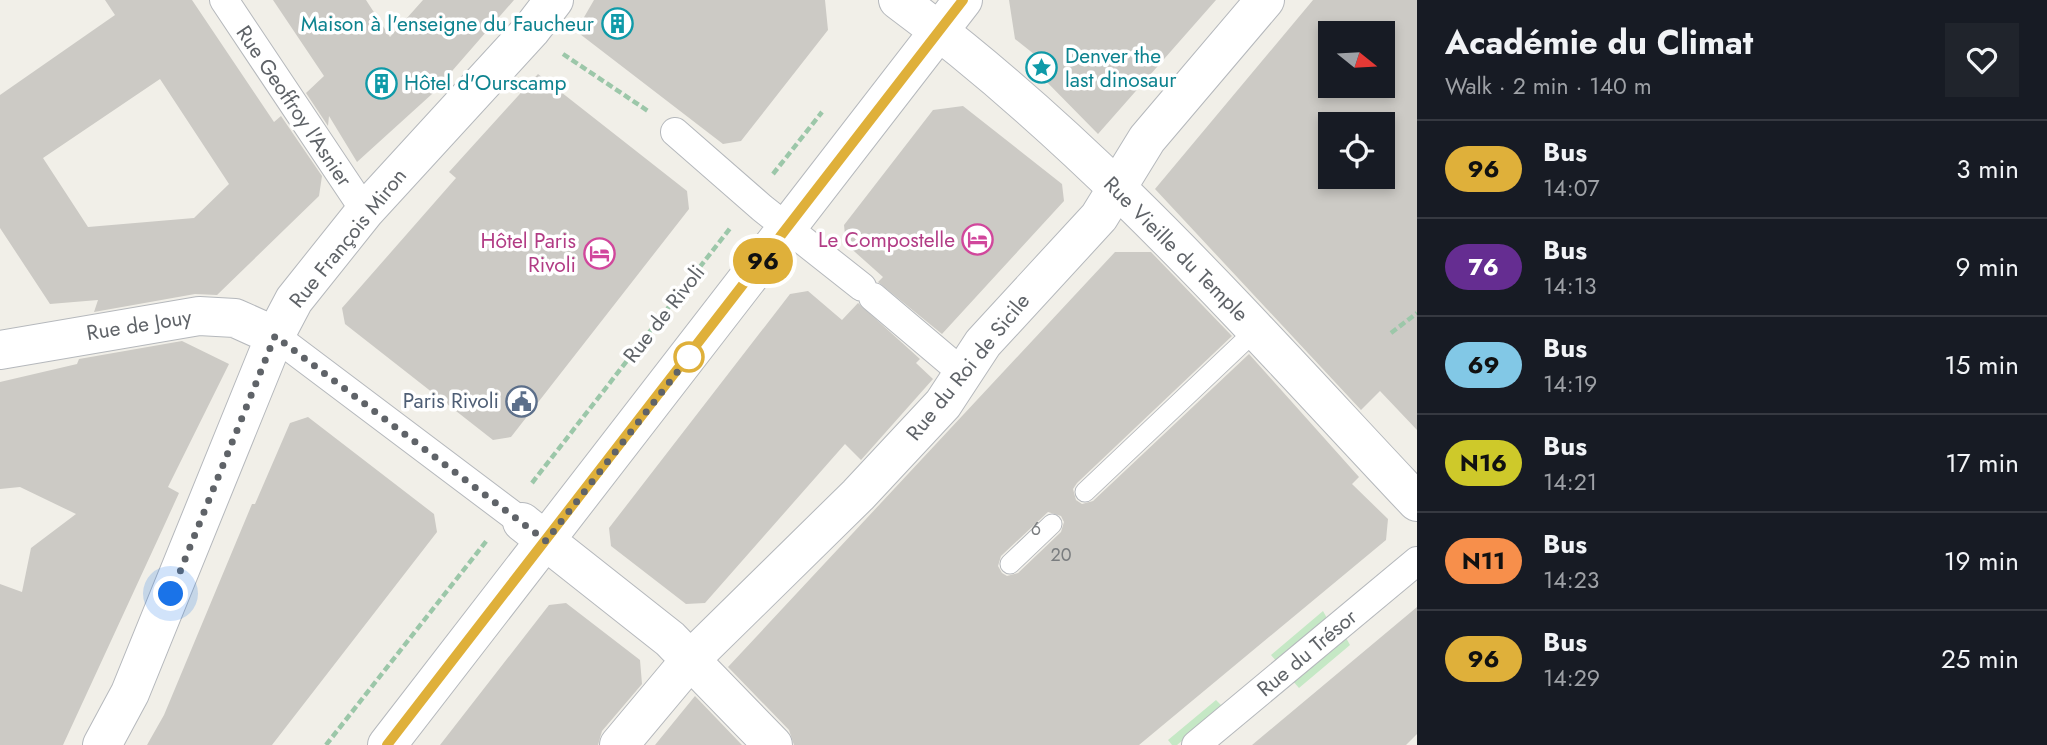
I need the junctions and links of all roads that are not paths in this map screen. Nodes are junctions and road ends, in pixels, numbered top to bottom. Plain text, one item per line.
1 (224, 0) edge
2 (554, 0) edge
3 (963, 0) edge
4 (1265, 0) edge
5 (919, 15) edge
6 (666, 125) road end
7 (1115, 186) junction
8 (365, 211) junction
9 (789, 227) junction
10 (1256, 330) junction
11 (275, 336) junction
12 (0, 350) edge
13 (964, 374) junction
14 (1085, 492) dead end
15 (1417, 502) edge
16 (522, 520) junction
17 (1052, 524) dead end
18 (1417, 561) edge
19 (1010, 564) dead end
20 (691, 659) junction
21 (102, 745) edge
22 (387, 745) edge
23 (619, 745) edge
24 (773, 745) edge
25 (1196, 745) edge

1 - 8 street, Rue Geoffroy l'Asnier
2 - 8 street, Rue François Miron
3 - 5 street
4 - 7 street, Rue du Roi de Sicile
5 - 7 street, Rue Vieille du Temple
5 - 9 street
6 - 9 street
7 - 10 street, Rue Vieille du Temple
7 - 13 street, Rue du Roi de Sicile
8 - 11 street, Rue François Miron
9 - 13 street
9 - 16 street
10 - 14 lane
10 - 15 street, Rue Vieille du Temple
11 - 12 street, Rue de Jouy
11 - 16 street
11 - 21 street, Rue François Miron
13 - 20 street, Rue du Roi de Sicile
16 - 20 street
16 - 22 street
17 - 19 lane
18 - 25 street, Rue du Trésor
20 - 23 street, Rue du Roi de Sicile
20 - 24 street

